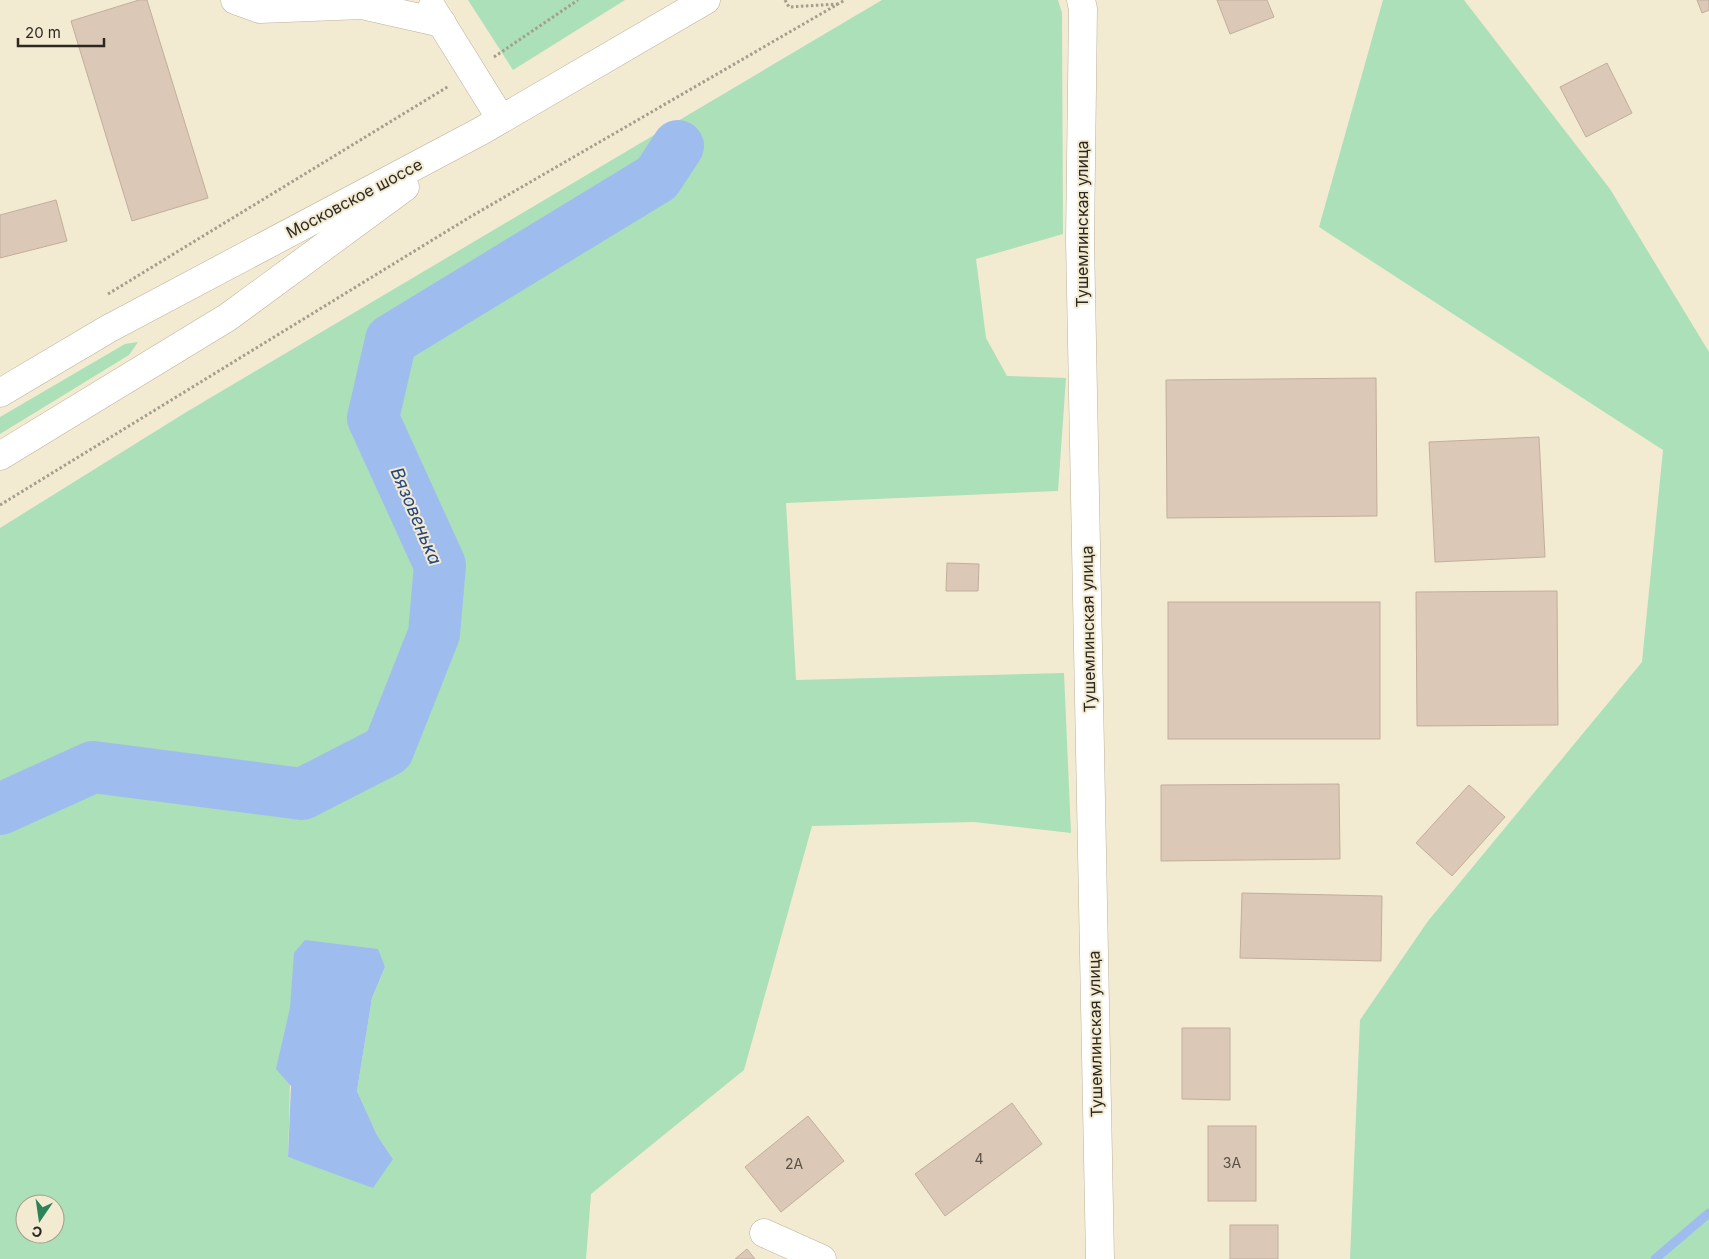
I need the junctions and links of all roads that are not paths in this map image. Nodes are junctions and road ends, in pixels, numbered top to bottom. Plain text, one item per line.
1 (235, 0) edge
2 (427, 0) edge
3 (706, 0) edge
4 (1081, 0) edge
5 (442, 23) junction
6 (491, 125) junction
7 (0, 393) edge
8 (0, 456) edge
9 (764, 1233) dead end
10 (822, 1259) edge
11 (1100, 1259) edge

1 - 5 street
2 - 5 street
3 - 6 street, Московское шоссе
4 - 11 street, Тушемлинская улица
5 - 6 street
6 - 7 street, Московское шоссе
6 - 8 street
9 - 10 street

